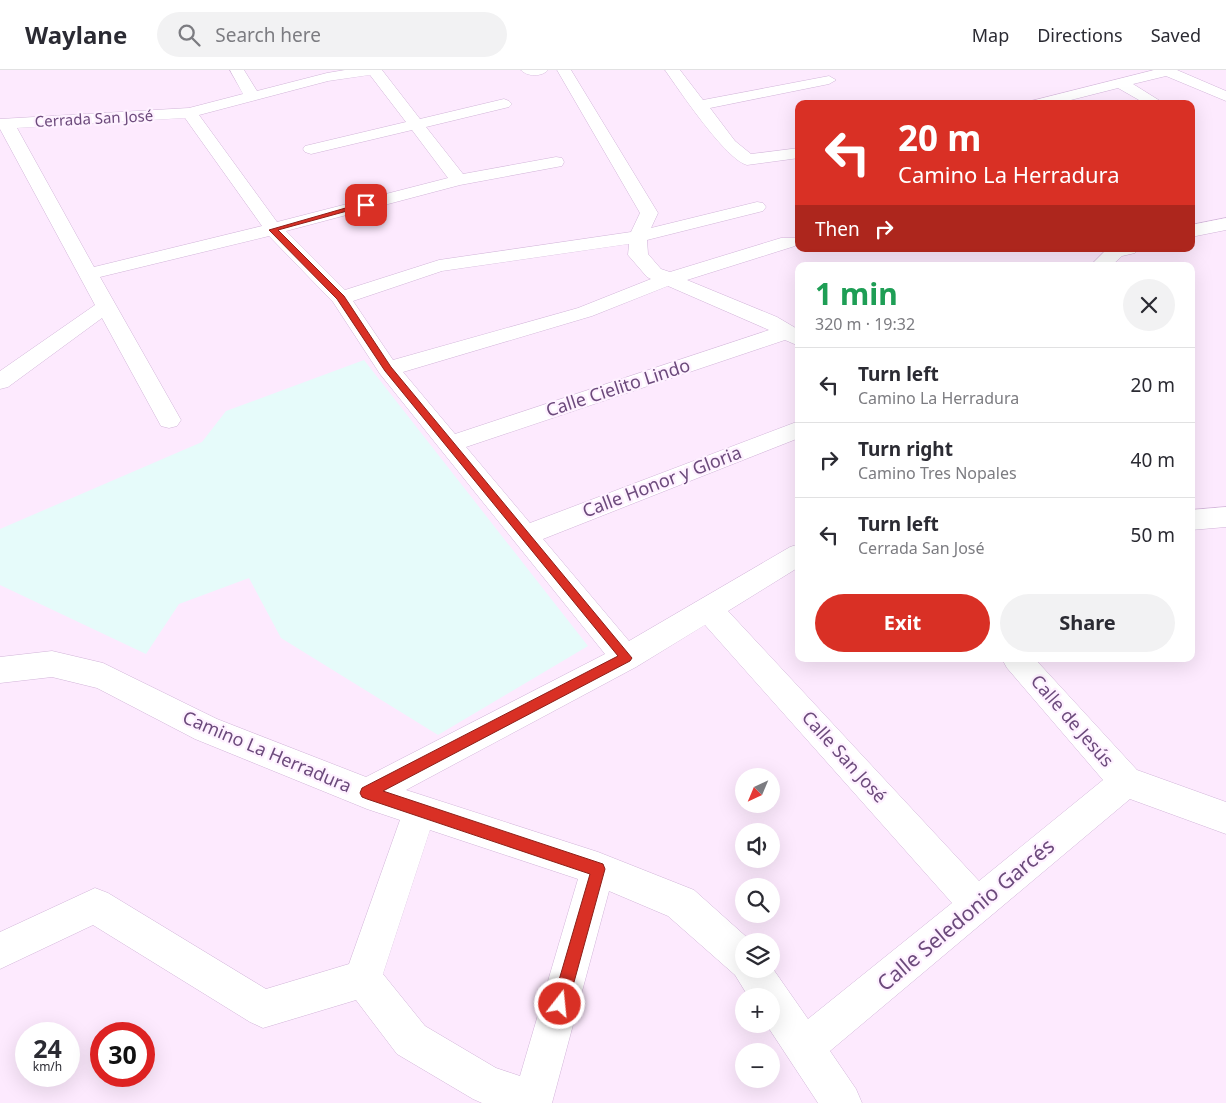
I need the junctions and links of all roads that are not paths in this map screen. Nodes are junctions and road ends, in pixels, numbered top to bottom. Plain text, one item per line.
1 (237, 70) edge
2 (374, 70) edge
3 (528, 70) edge
4 (541, 70) edge
5 (564, 70) edge
6 (672, 70) edge
7 (829, 80) dead end
8 (1119, 82) junction
9 (252, 96) junction
10 (1226, 96) edge
11 (1051, 100) edge
12 (1150, 100) edge
13 (504, 104) dead end
14 (699, 106) junction
15 (189, 113) junction
16 (3, 124) edge
17 (417, 124) junction
18 (311, 149) dead end
19 (795, 154) edge
20 (556, 162) dead end
21 (458, 180) junction
22 (757, 207) dead end
23 (1226, 224) edge
24 (1195, 229) edge
25 (273, 230) junction
26 (638, 236) junction
27 (788, 242) dead end
28 (1115, 252) edge
29 (1104, 262) edge
30 (89, 274) junction
31 (669, 279) junction
32 (341, 298) junction
33 (105, 307) junction
34 (788, 328) edge
35 (388, 369) junction
36 (0, 382) edge
37 (169, 420) dead end
38 (795, 431) edge
39 (450, 444) junction
40 (1226, 518) edge
41 (1195, 520) edge
42 (525, 535) junction
43 (795, 556) edge
44 (709, 610) junction
45 (626, 658) junction
46 (1021, 662) edge
47 (0, 670) edge
48 (1126, 782) junction
49 (367, 793) junction
50 (419, 812) junction
51 (1226, 818) edge
52 (598, 869) junction
53 (978, 905) junction
54 (0, 951) edge
55 (735, 952) edge
56 (363, 979) junction
57 (780, 1010) edge
58 (806, 1047) junction
59 (532, 1101) edge
60 (842, 1103) edge

1 - 9 street
2 - 9 street, Cerrada San José
2 - 17 street
3 - 4 street
5 - 26 street
6 - 14 street
7 - 14 street
8 - 10 street
8 - 11 street
8 - 12 street
9 - 15 street, Cerrada San José
13 - 17 street
14 - 19 street
15 - 16 street, Cerrada San José
15 - 25 street
16 - 30 street
17 - 18 street
17 - 21 street
20 - 21 street
21 - 25 street
22 - 26 street
23 - 24 street
25 - 30 street
25 - 32 street
26 - 31 street
26 - 32 street
27 - 31 street
28 - 29 street
30 - 33 street
31 - 34 street
31 - 35 street
32 - 35 street
33 - 36 street
33 - 37 street
34 - 39 street, Calle Cielito Lindo
35 - 39 street
38 - 42 street, Calle Honor y Gloria
39 - 42 street
40 - 41 street
42 - 45 street
43 - 44 street
44 - 45 street
44 - 53 street, Calle San José
45 - 49 street
46 - 48 street, Calle de Jesús
47 - 49 street, Camino La Herradura
48 - 51 street
48 - 53 street, Calle Seledonio Garcés
49 - 50 street, Camino La Herradura
50 - 52 street, Camino La Herradura
50 - 56 street
52 - 55 street, Camino La Herradura
52 - 59 street
53 - 58 street, Calle Seledonio Garcés
54 - 56 street
56 - 59 street
57 - 58 street
58 - 60 street

